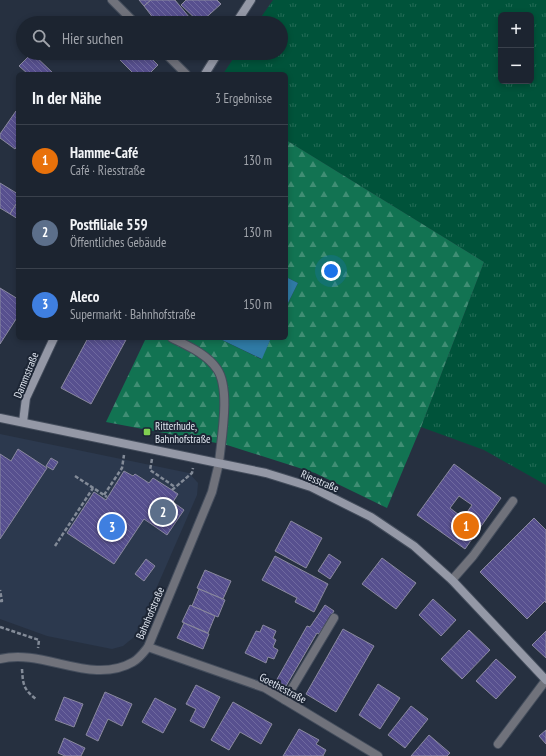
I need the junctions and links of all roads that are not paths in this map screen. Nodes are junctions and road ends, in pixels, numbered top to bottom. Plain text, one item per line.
1 (112, 0) edge
2 (250, 0) edge
3 (128, 16) edge
4 (240, 16) edge
5 (172, 60) edge
6 (214, 60) edge
7 (184, 72) edge
8 (206, 72) edge
9 (53, 340) edge
10 (176, 340) edge
11 (0, 418) edge
12 (23, 422) junction
13 (219, 463) junction
14 (512, 501) dead end
15 (452, 580) junction
16 (334, 618) dead end
17 (148, 647) junction
18 (0, 659) edge
19 (546, 680) edge
20 (285, 700) junction
21 (498, 744) dead end
22 (378, 756) edge

1 - 3 street
2 - 4 main road
5 - 7 street
6 - 8 main road
9 - 12 main road, Dammstraße
10 - 13 street, Bahnhofstraße
11 - 12 main road, Riesstraße
12 - 13 main road, Riesstraße
13 - 15 main road, Riesstraße
13 - 17 street, Bahnhofstraße
14 - 15 street
15 - 19 main road, Riesstraße
16 - 20 street
17 - 18 street, Bahnhofstraße
17 - 20 street, Goethestraße
19 - 21 street
20 - 22 street, Goethestraße

